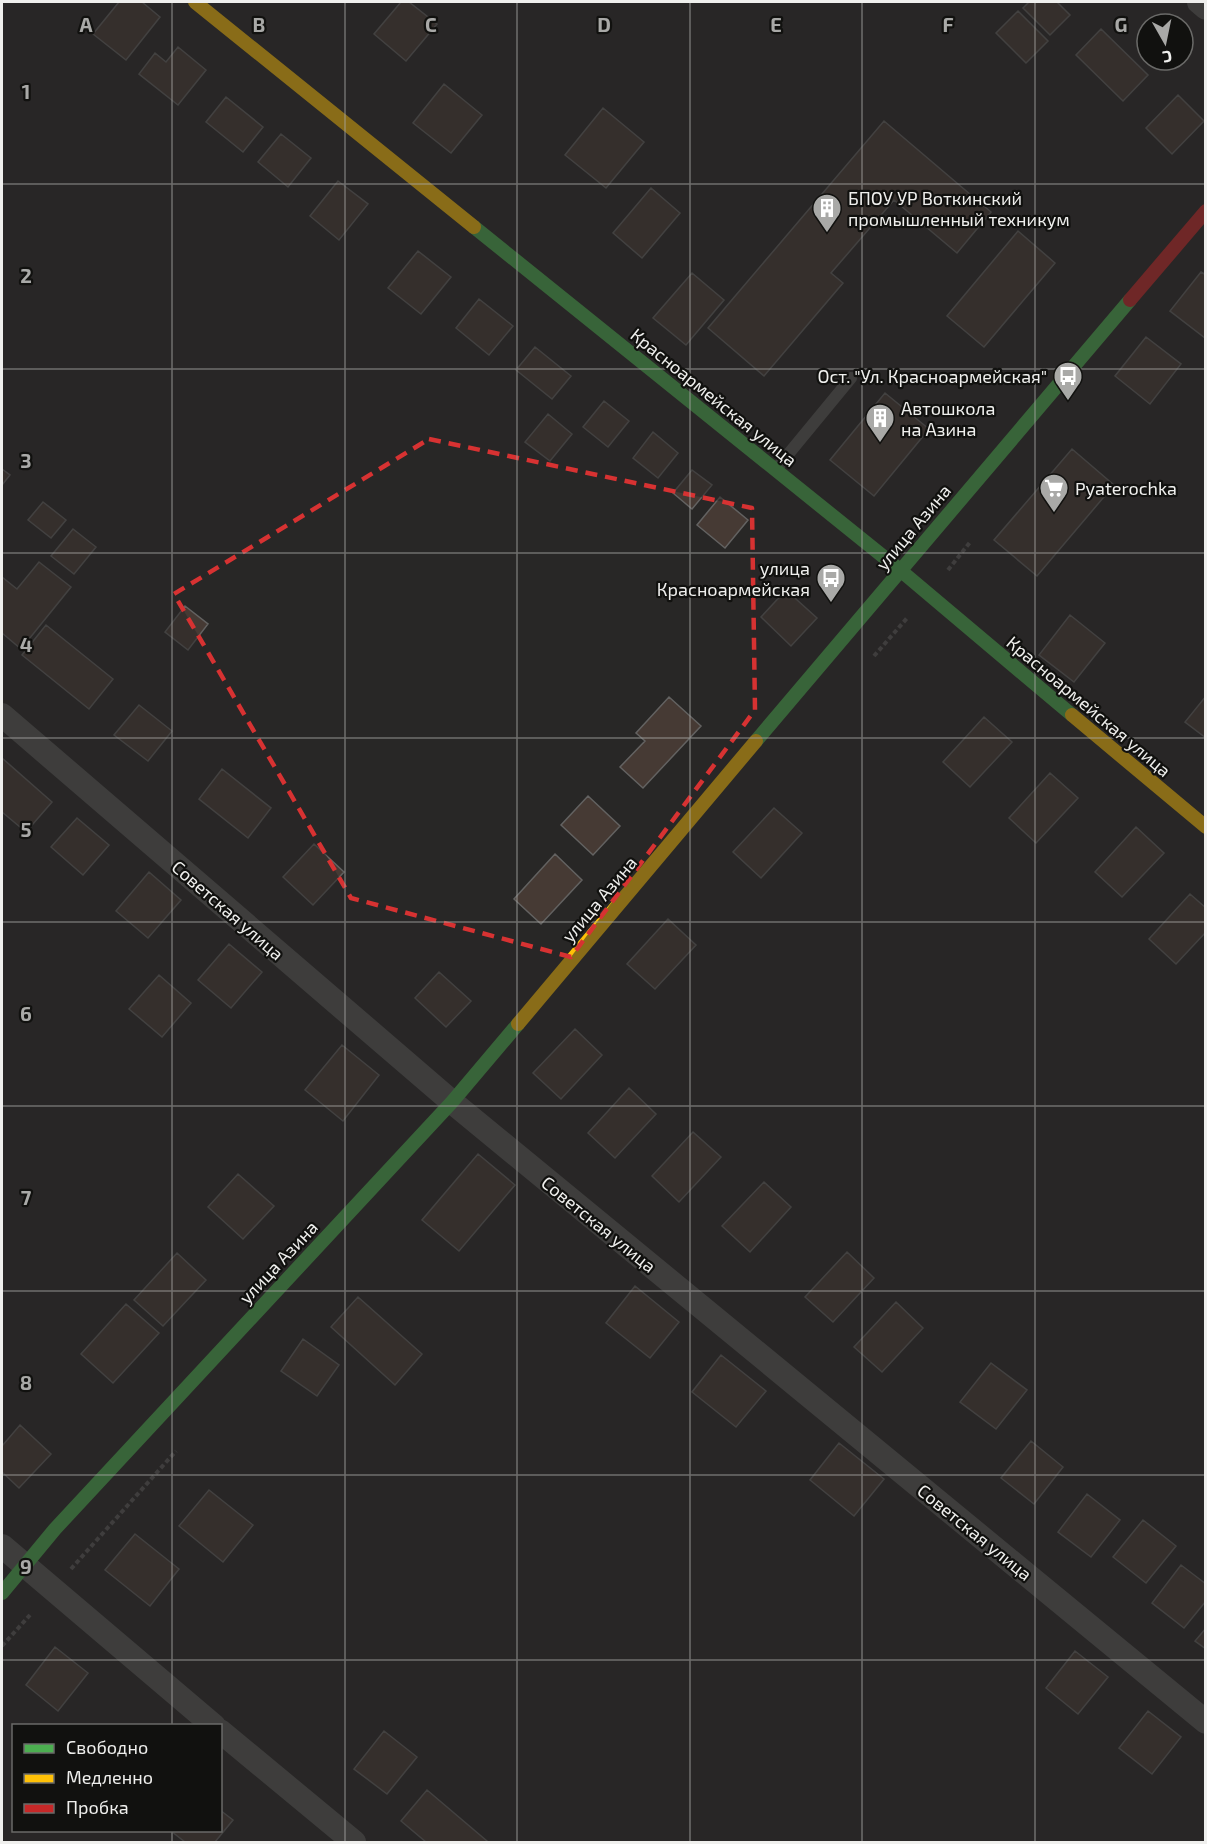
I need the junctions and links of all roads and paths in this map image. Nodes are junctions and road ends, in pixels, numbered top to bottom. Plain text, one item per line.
1 (195, 2) edge
2 (1199, 2) edge
3 (1206, 8) edge
4 (1206, 211) edge
5 (851, 378) dead end
6 (775, 470) junction
7 (900, 570) junction
8 (2, 715) edge
9 (1206, 827) edge
10 (452, 1102) junction
11 (2, 1546) edge
12 (25, 1567) junction
13 (2, 1593) edge
14 (1206, 1722) edge
15 (213, 1724) edge
16 (222, 1733) edge
17 (354, 1842) edge

1 - 6 main road, Красноармейская улица
2 - 3 street
4 - 7 main road, улица Азина
5 - 6 lane
6 - 7 main road, Красноармейская улица
7 - 9 main road, Красноармейская улица
7 - 10 main road, улица Азина
8 - 10 street, Советская улица
10 - 12 main road, улица Азина
10 - 14 street, Советская улица
11 - 12 street
12 - 13 main road, улица Азина
12 - 15 street
16 - 17 street

